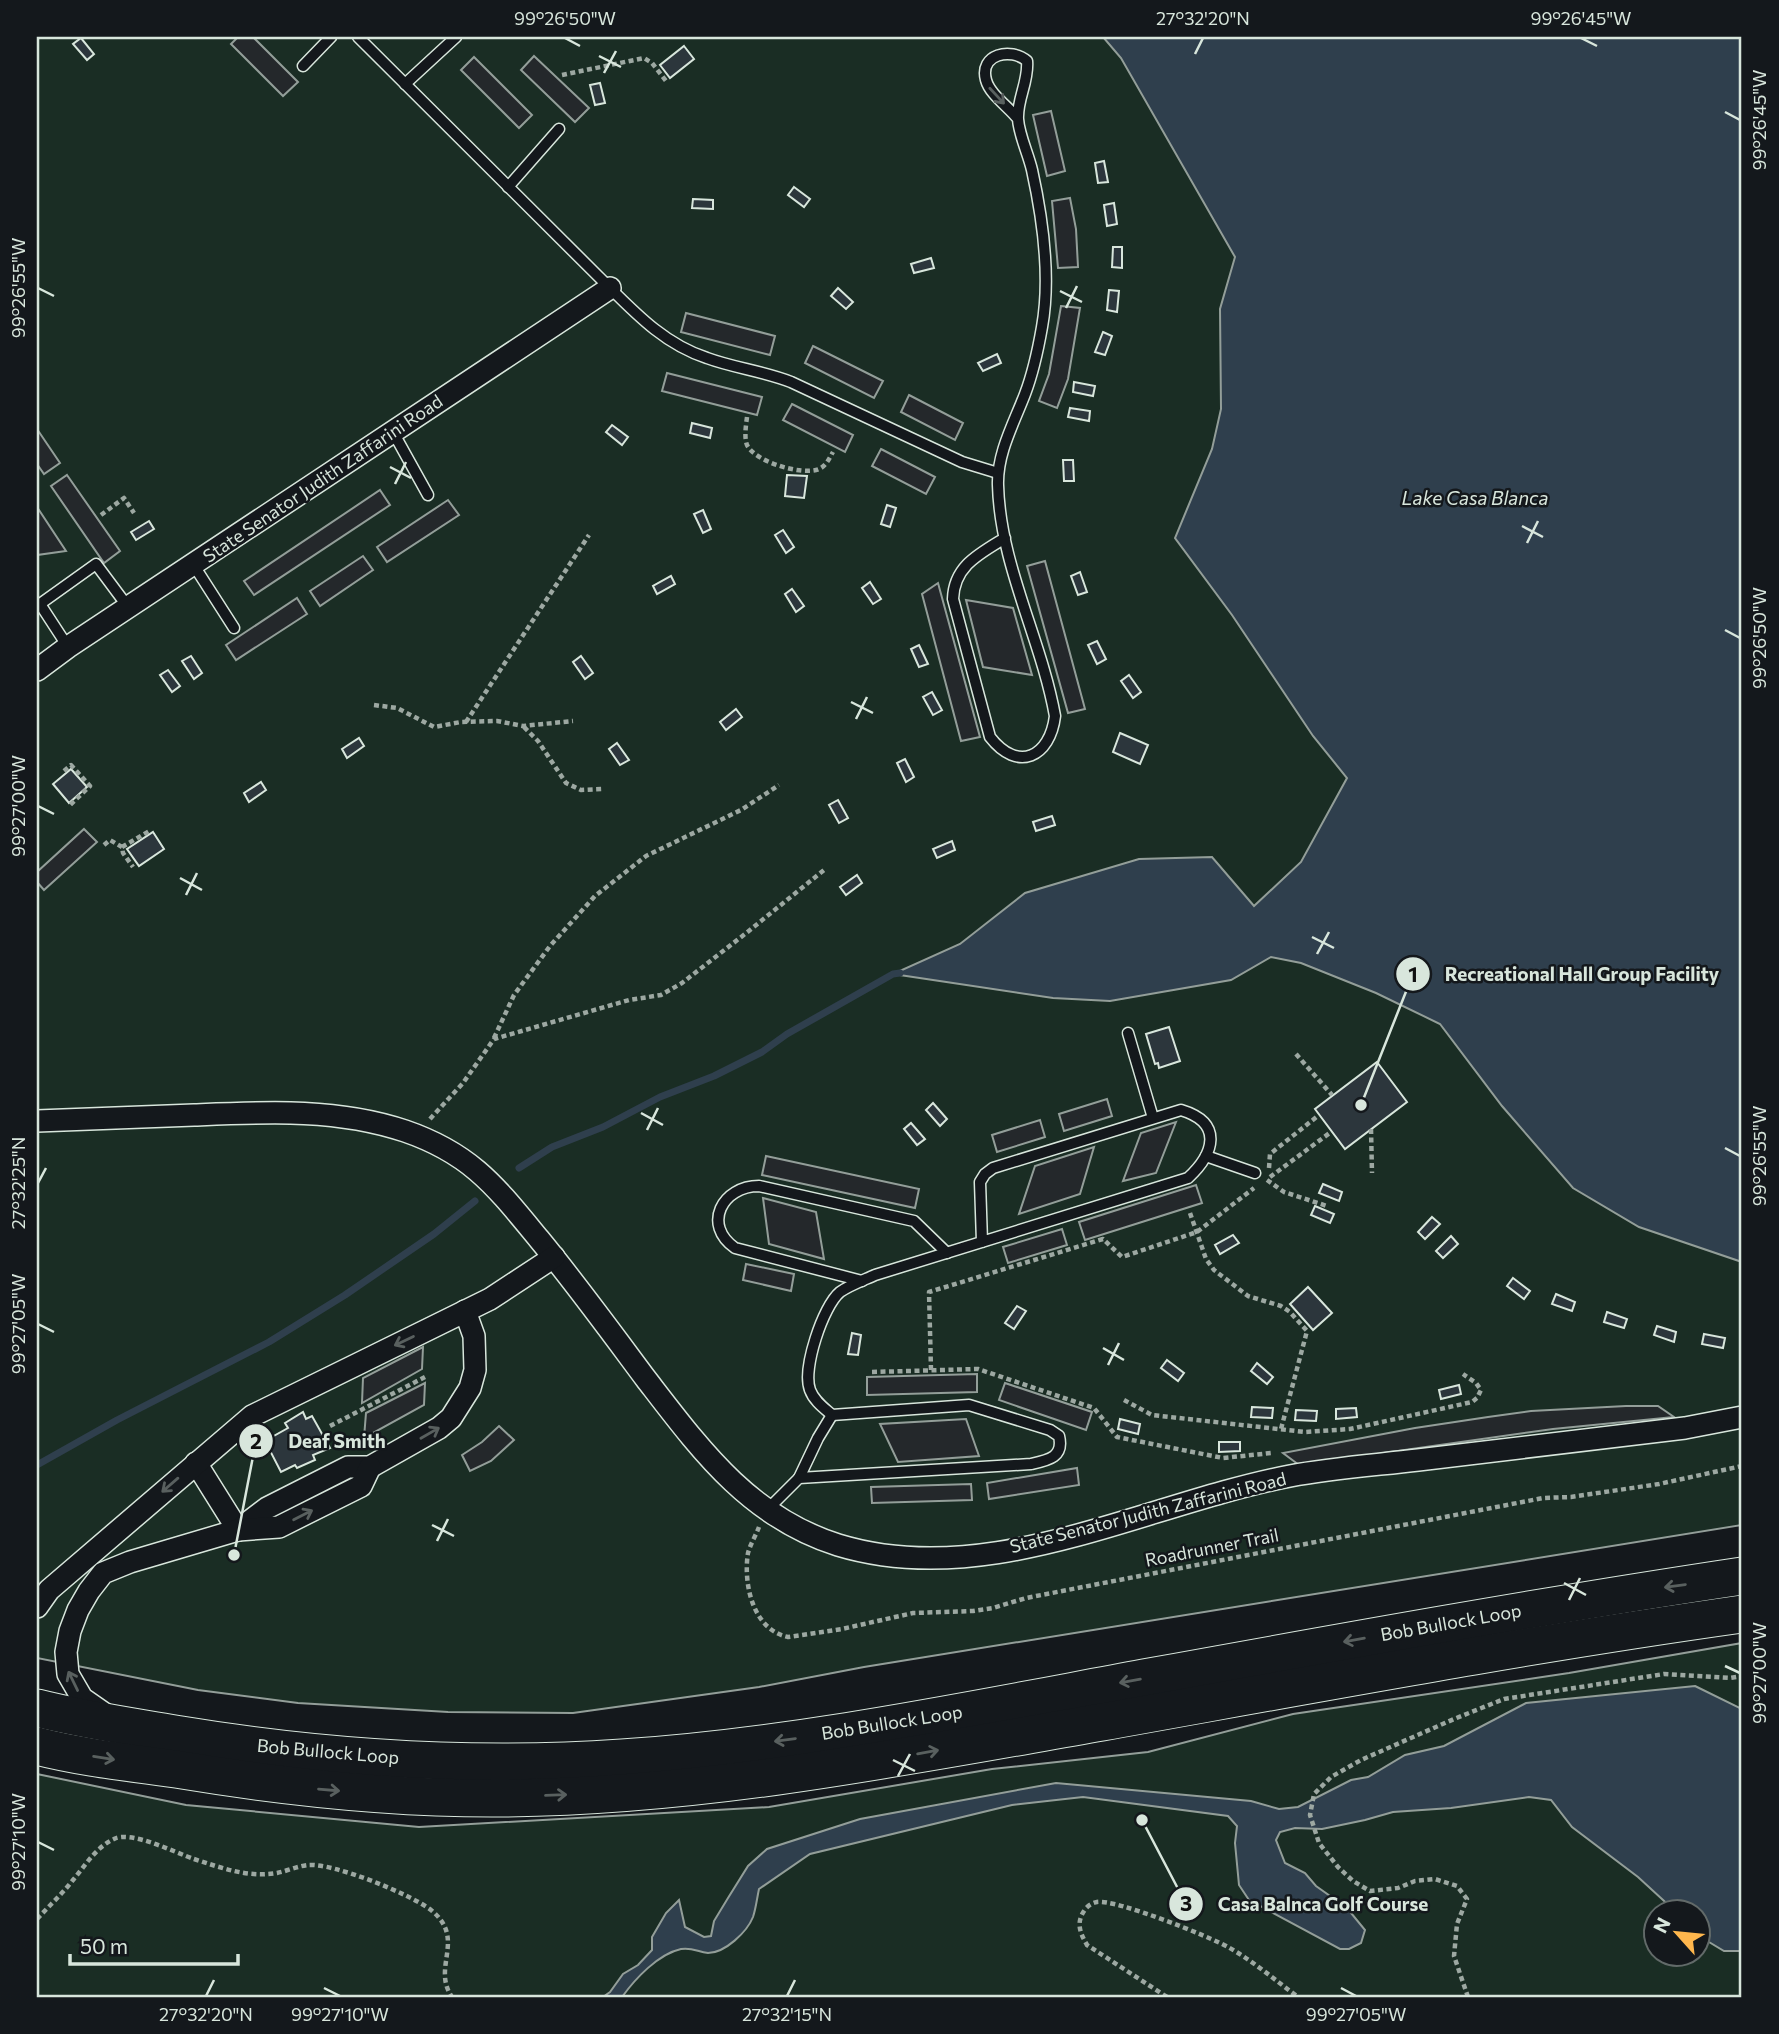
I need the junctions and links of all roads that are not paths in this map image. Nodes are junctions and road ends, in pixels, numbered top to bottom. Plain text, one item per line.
1 (331, 37) edge
2 (358, 37) edge
3 (456, 37) edge
4 (303, 66) dead end
5 (405, 84) junction
6 (1018, 119) junction
7 (559, 129) dead end
8 (509, 187) junction
9 (610, 288) junction
10 (393, 432) junction
11 (998, 473) junction
12 (428, 495) dead end
13 (1005, 538) junction
14 (193, 564) junction
15 (128, 607) junction
16 (234, 628) dead end
17 (68, 647) junction
18 (37, 670) edge
19 (1128, 1033) dead end
20 (1153, 1118) junction
21 (37, 1121) edge
22 (1206, 1156) junction
23 (1255, 1173) dead end
24 (982, 1242) junction
25 (947, 1252) junction
26 (554, 1257) junction
27 (862, 1281) junction
28 (465, 1311) junction
29 (832, 1415) junction
30 (1742, 1417) edge
31 (196, 1463) junction
32 (799, 1478) junction
33 (765, 1514) junction
34 (238, 1530) junction
35 (1742, 1576) edge
36 (37, 1607) edge
37 (1742, 1614) edge
38 (37, 1708) edge
39 (121, 1726) junction
40 (37, 1746) edge

1 - 4 lane
2 - 5 lane
3 - 5 lane
5 - 8 lane
6 -> 6 lane
6 - 11 lane
7 - 8 lane
8 - 9 lane
9 - 10 street, State Senator Judith Zaffarini Road
9 - 11 lane
10 - 12 lane
10 - 14 street, State Senator Judith Zaffarini Road
11 - 13 lane
13 - 13 lane
14 - 15 street, State Senator Judith Zaffarini Road
14 - 16 lane
15 - 17 street, State Senator Judith Zaffarini Road
15 - 17 lane
17 - 18 street, State Senator Judith Zaffarini Road
19 - 20 lane
20 - 22 lane
20 - 24 lane
21 - 26 street, State Senator Judith Zaffarini Road
22 - 23 lane
22 - 24 lane
24 - 25 lane
25 - 27 lane
25 - 27 lane
26 - 28 street
26 - 33 street, State Senator Judith Zaffarini Road
27 - 29 lane
28 -> 31 street
34 -> 28 street
29 - 32 lane
29 - 32 lane
30 - 33 street, State Senator Judith Zaffarini Road
31 - 34 street
31 -> 36 street
32 - 33 lane
39 -> 34 street
35 -> 39 highway, Bob Bullock Loop
40 -> 37 highway, Bob Bullock Loop
38 - 39 highway, Bob Bullock Loop

